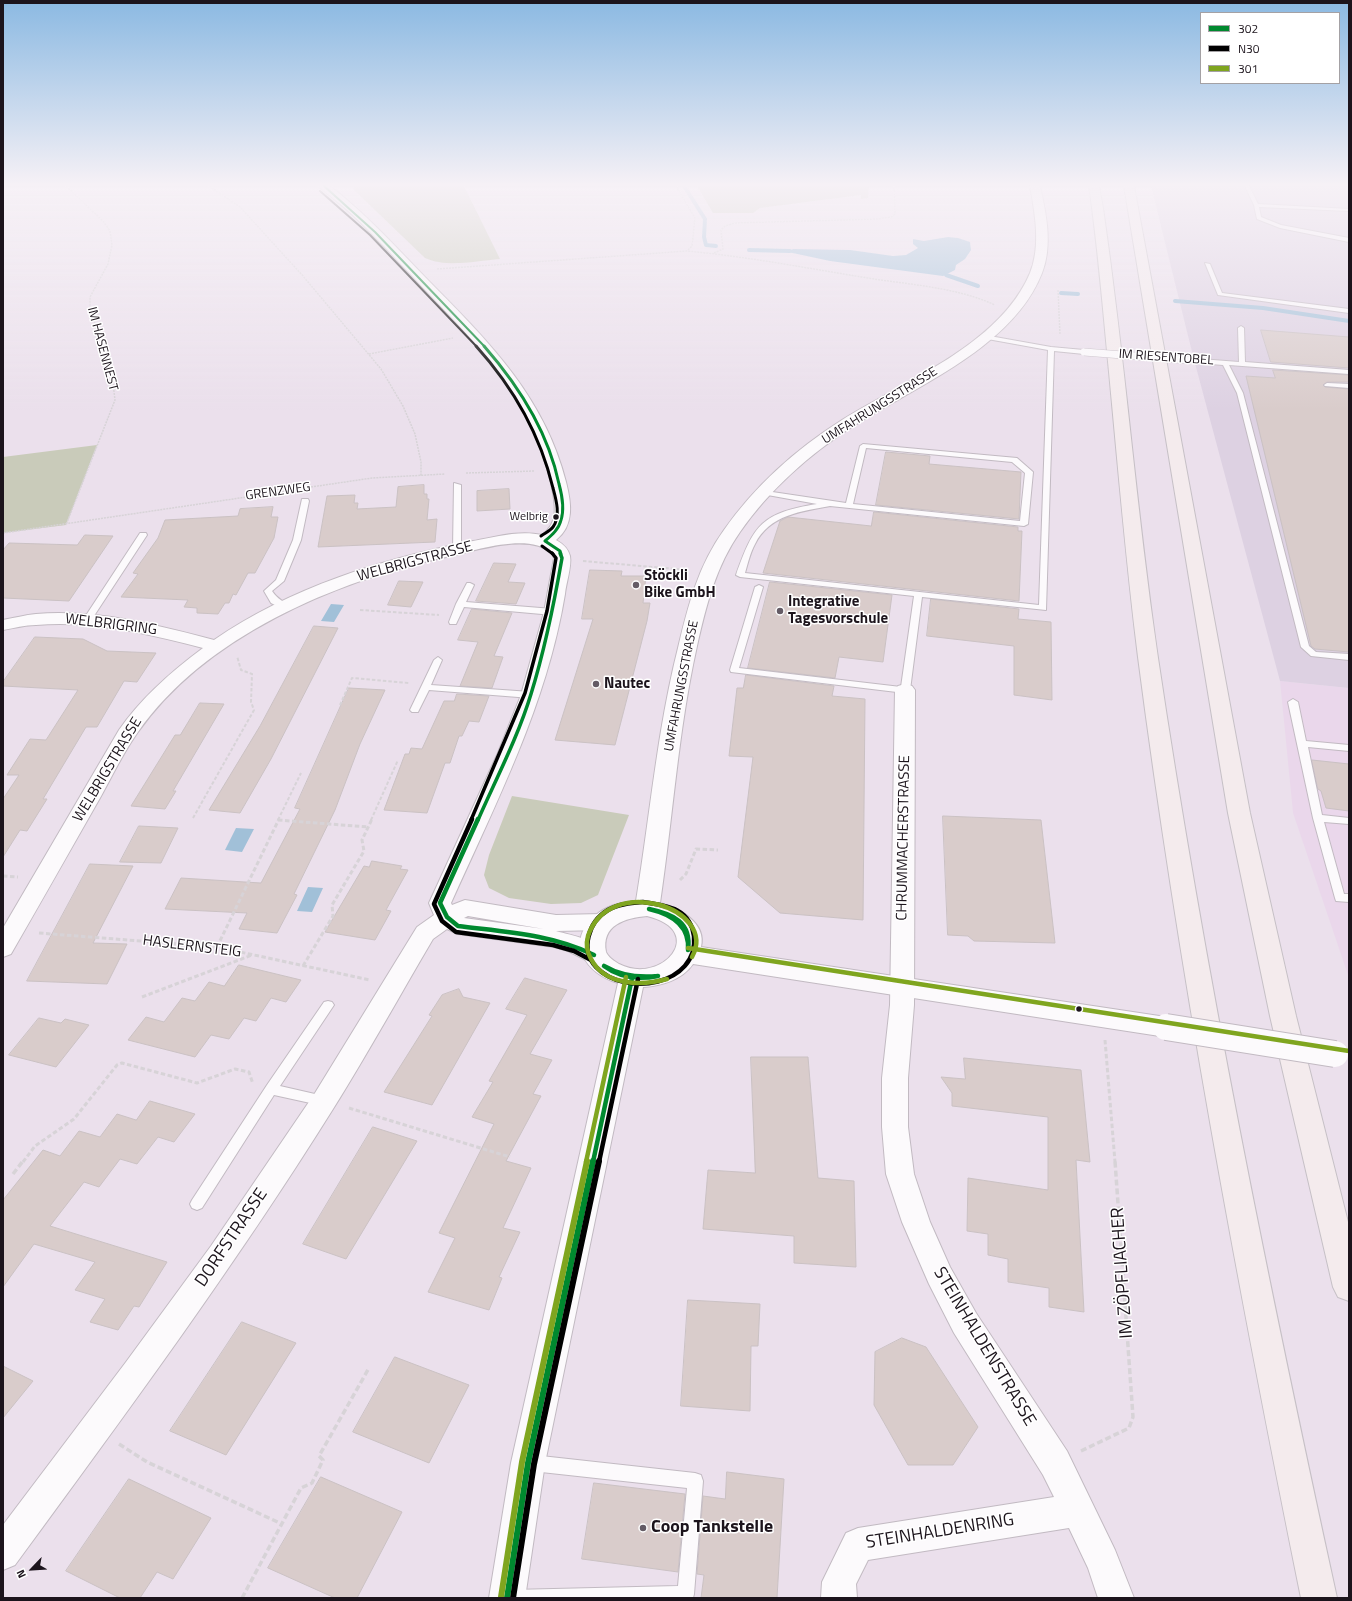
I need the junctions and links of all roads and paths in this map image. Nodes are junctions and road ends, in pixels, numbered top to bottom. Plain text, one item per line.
1 (109, 261) edge
2 (289, 261) edge
3 (404, 261) edge
4 (546, 261) edge
5 (759, 261) edge
6 (1039, 261) edge
7 (1104, 261) edge
8 (1143, 261) edge
9 (1207, 264) dead end
10 (415, 272) junction
11 (1058, 290) dead end
12 (991, 310) dead end
13 (1349, 311) edge
14 (1241, 328) dead end
15 (475, 334) junction
16 (984, 337) junction
17 (1052, 349) junction
18 (1060, 350) junction
19 (369, 354) junction
20 (1225, 363) junction
21 (1242, 364) junction
22 (1349, 372) edge
23 (1327, 385) dead end
24 (1349, 386) edge
25 (556, 470) junction
26 (450, 474) dead end
27 (464, 474) dead end
28 (421, 476) junction
29 (456, 485) dead end
30 (310, 487) dead end
31 (294, 490) dead end
32 (762, 492) junction
33 (305, 501) dead end
34 (830, 504) junction
35 (849, 506) junction
36 (66, 525) junction
37 (3, 533) edge
38 (144, 535) dead end
39 (545, 541) junction
40 (457, 549) junction
41 (562, 560) junction
42 (708, 572) junction
43 (470, 585) dead end
44 (759, 587) dead end
45 (918, 594) junction
46 (460, 604) junction
47 (285, 606) junction
48 (360, 610) dead end
49 (554, 612) junction
50 (454, 619) joint
51 (88, 620) junction
52 (3, 625) edge
53 (217, 646) junction
54 (1349, 658) edge
55 (438, 660) dead end
56 (427, 686) junction
57 (905, 690) junction
58 (531, 695) junction
59 (1293, 702) dead end
60 (340, 705) dead end
61 (415, 710) dead end
62 (1303, 744) junction
63 (1349, 748) edge
64 (398, 760) dead end
65 (301, 773) dead end
66 (193, 818) dead end
67 (1318, 818) junction
68 (278, 820) junction
69 (1349, 821) edge
70 (368, 827) junction
71 (718, 850) dead end
72 (680, 880) dead end
73 (1349, 898) edge
74 (647, 908) junction
75 (448, 918) junction
76 (602, 922) junction
77 (12, 931) junction
78 (217, 947) junction
79 (3, 948) edge
80 (594, 954) junction
81 (687, 954) junction
82 (252, 955) junction
83 (303, 966) junction
84 (632, 978) junction
85 (394, 986) junction
86 (902, 986) junction
87 (142, 997) dead end
88 (328, 1005) dead end
89 (1104, 1036) dead end
90 (1342, 1055) edge
91 (251, 1079) dead end
92 (271, 1089) junction
93 (324, 1100) junction
94 (351, 1108) dead end
95 (510, 1157) dead end
96 (13, 1174) dead end
97 (197, 1204) dead end
98 (1349, 1287) edge
99 (369, 1368) dead end
100 (93, 1432) junction
101 (528, 1463) junction
102 (1055, 1463) junction
103 (1079, 1510) junction
104 (282, 1524) junction
105 (3, 1553) edge
106 (242, 1598) edge
107 (507, 1598) edge
108 (838, 1598) edge
109 (1116, 1598) edge
110 (1319, 1598) edge

1 - 36 path, IM HASENNEST
2 - 19 path
3 - 10 street
4 - 10 path
5 - 12 path
6 - 16 main road, UMFAHRUNGSSTRASSE
7 - 110 highway
8 - 98 highway
9 - 13 lane
10 - 15 street
11 - 18 path
14 - 21 lane
15 - 19 path
15 - 25 street
16 - 17 lane, IM RIESENTOBEL
16 - 32 main road, UMFAHRUNGSSTRASSE
17 - 18 lane, IM RIESENTOBEL
17 - 45 lane
18 - 20 lane, IM RIESENTOBEL, bridge
19 - 28 path
20 - 21 lane, IM RIESENTOBEL
20 - 54 lane
21 - 22 lane, IM RIESENTOBEL
23 - 24 lane
25 - 27 path
25 - 39 street
26 - 28 path, GRENZWEG
28 - 30 path, GRENZWEG
29 - 40 lane
31 - 36 path, GRENZWEG
32 - 34 lane
32 - 42 main road, UMFAHRUNGSSTRASSE
33 - 47 lane
34 - 35 lane
34 - 45 lane
35 - 35 lane
36 - 37 path, GRENZWEG
38 - 51 lane
39 - 40 street, WELBRIGSTRASSE
39 - 41 street
40 - 47 street, WELBRIGSTRASSE
41 - 42 path
41 - 49 street
42 - 74 main road, UMFAHRUNGSSTRASSE
43 - 46 lane
44 - 57 lane
45 - 57 lane
46 - 49 lane
46 - 50 lane
47 - 53 street, WELBRIGSTRASSE
48 - 50 path
49 - 58 street
51 - 52 street, WELBRIGRING
51 - 53 street, WELBRIGRING
53 - 66 path
53 - 77 street, WELBRIGSTRASSE
55 - 56 lane
56 - 58 lane
56 - 60 path
56 - 61 lane
57 - 86 street, CHRUMMACHERSTRASSE
58 - 75 street
59 - 62 lane
62 - 63 lane
62 - 67 lane
64 - 70 path
65 - 68 path
67 - 69 lane
67 - 73 lane
68 - 70 path
68 - 78 path
70 - 83 path
71 - 72 path
74 - 76 main road
74 - 81 main road
75 - 76 street, DORFSTRASSE
75 - 80 street
75 - 85 street, DORFSTRASSE
76 - 80 main road
77 - 78 path, HASLERNSTEIG
77 - 79 street, WELBRIGSTRASSE
78 - 82 path, HASLERNSTEIG
80 - 84 main road
81 - 84 main road
81 - 86 main road
82 - 83 path, HASLERNSTEIG
82 - 87 path
83 - 85 path, HASLERNSTEIG
84 - 101 main road
85 - 93 street, DORFSTRASSE
86 - 90 main road, bridge
86 - 102 street, STEINHALDENSTRASSE
88 - 92 lane
89 - 102 path, IM ZÖPFLIACHER
91 - 96 path
92 - 93 lane
92 - 97 lane
93 - 100 street, DORFSTRASSE
94 - 95 path
99 - 104 path
100 - 104 path
100 - 105 street, DORFSTRASSE
101 - 107 main road
101 - 107 lane
102 - 103 street, STEINHALDENSTRASSE
103 - 108 street, STEINHALDENRING
103 - 109 street, STEINHALDENSTRASSE
104 - 106 path

